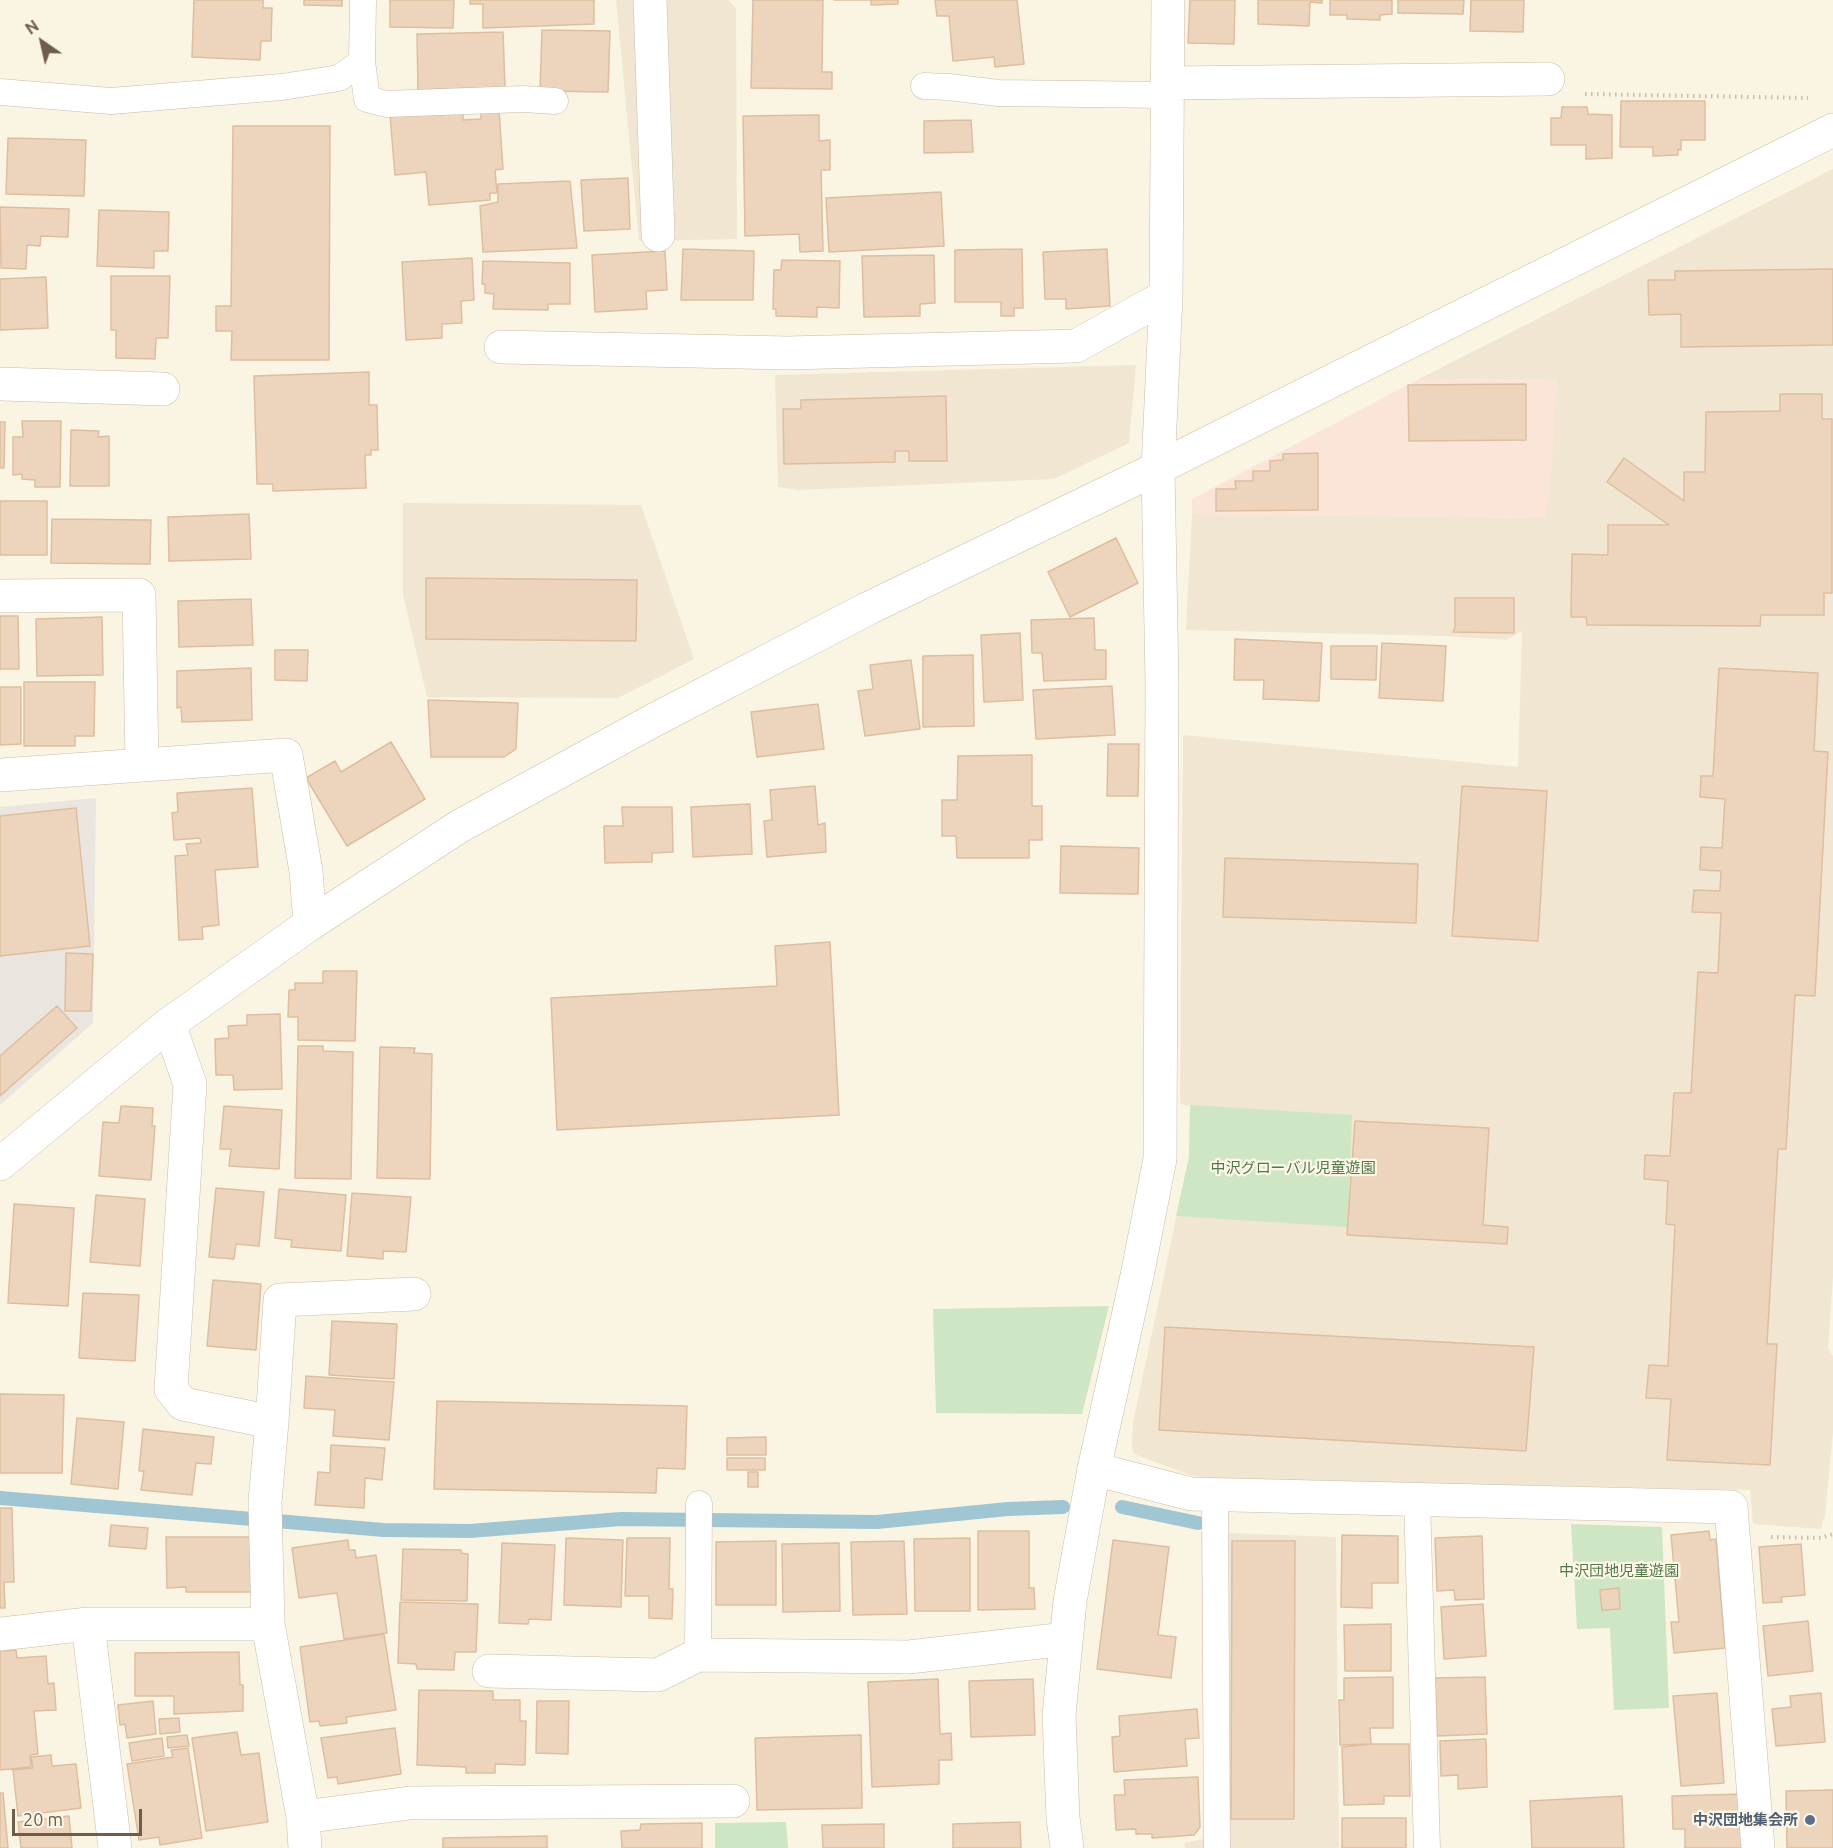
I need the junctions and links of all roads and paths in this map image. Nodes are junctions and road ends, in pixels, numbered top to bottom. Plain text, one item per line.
1 (363, 0) edge
2 (650, 0) edge
3 (1168, 0) edge
4 (362, 62) junction
5 (1548, 79) joint
6 (924, 86) dead end
7 (1166, 89) junction
8 (0, 92) edge
9 (555, 101) dead end
10 (1812, 101) dead end
11 (1833, 130) edge
12 (658, 235) dead end
13 (1166, 296) junction
14 (501, 347) dead end
15 (0, 384) edge
16 (163, 388) dead end
17 (1158, 468) junction
18 (0, 596) edge
19 (142, 765) junction
20 (0, 775) edge
21 (310, 924) junction
22 (169, 1024) junction
23 (0, 1164) edge
24 (414, 1294) dead end
25 (272, 1422) junction
26 (1094, 1469) junction
27 (1215, 1496) junction
28 (1417, 1500) junction
29 (699, 1504) dead end
30 (1833, 1534) edge
31 (1732, 1536) junction
32 (88, 1624) junction
33 (268, 1624) junction
34 (0, 1634) edge
35 (1066, 1640) junction
36 (698, 1655) junction
37 (489, 1671) dead end
38 (733, 1801) dead end
39 (304, 1832) edge
40 (115, 1848) edge
41 (1067, 1848) edge
42 (1217, 1848) edge
43 (1427, 1848) edge
44 (1758, 1848) edge

1 - 4 lane
2 - 12 street
3 - 7 street
4 - 8 lane
4 - 9 lane
5 - 7 street
5 - 10 path
6 - 7 lane
7 - 13 street
11 - 17 street
13 - 14 street
13 - 17 street
15 - 16 street
17 - 21 street
17 - 26 street
18 - 19 street
19 - 20 street
19 - 21 street
21 - 22 street
22 - 23 street
22 - 25 street
24 - 25 street
25 - 33 street
26 - 27 street
26 - 35 street
27 - 28 street
27 - 42 lane
28 - 31 street
28 - 43 lane
29 - 36 lane
30 - 31 path
31 - 44 street
32 - 33 street
32 - 34 street
32 - 40 street
33 - 39 street
35 - 36 street
35 - 41 street
36 - 37 street
38 - 39 street

